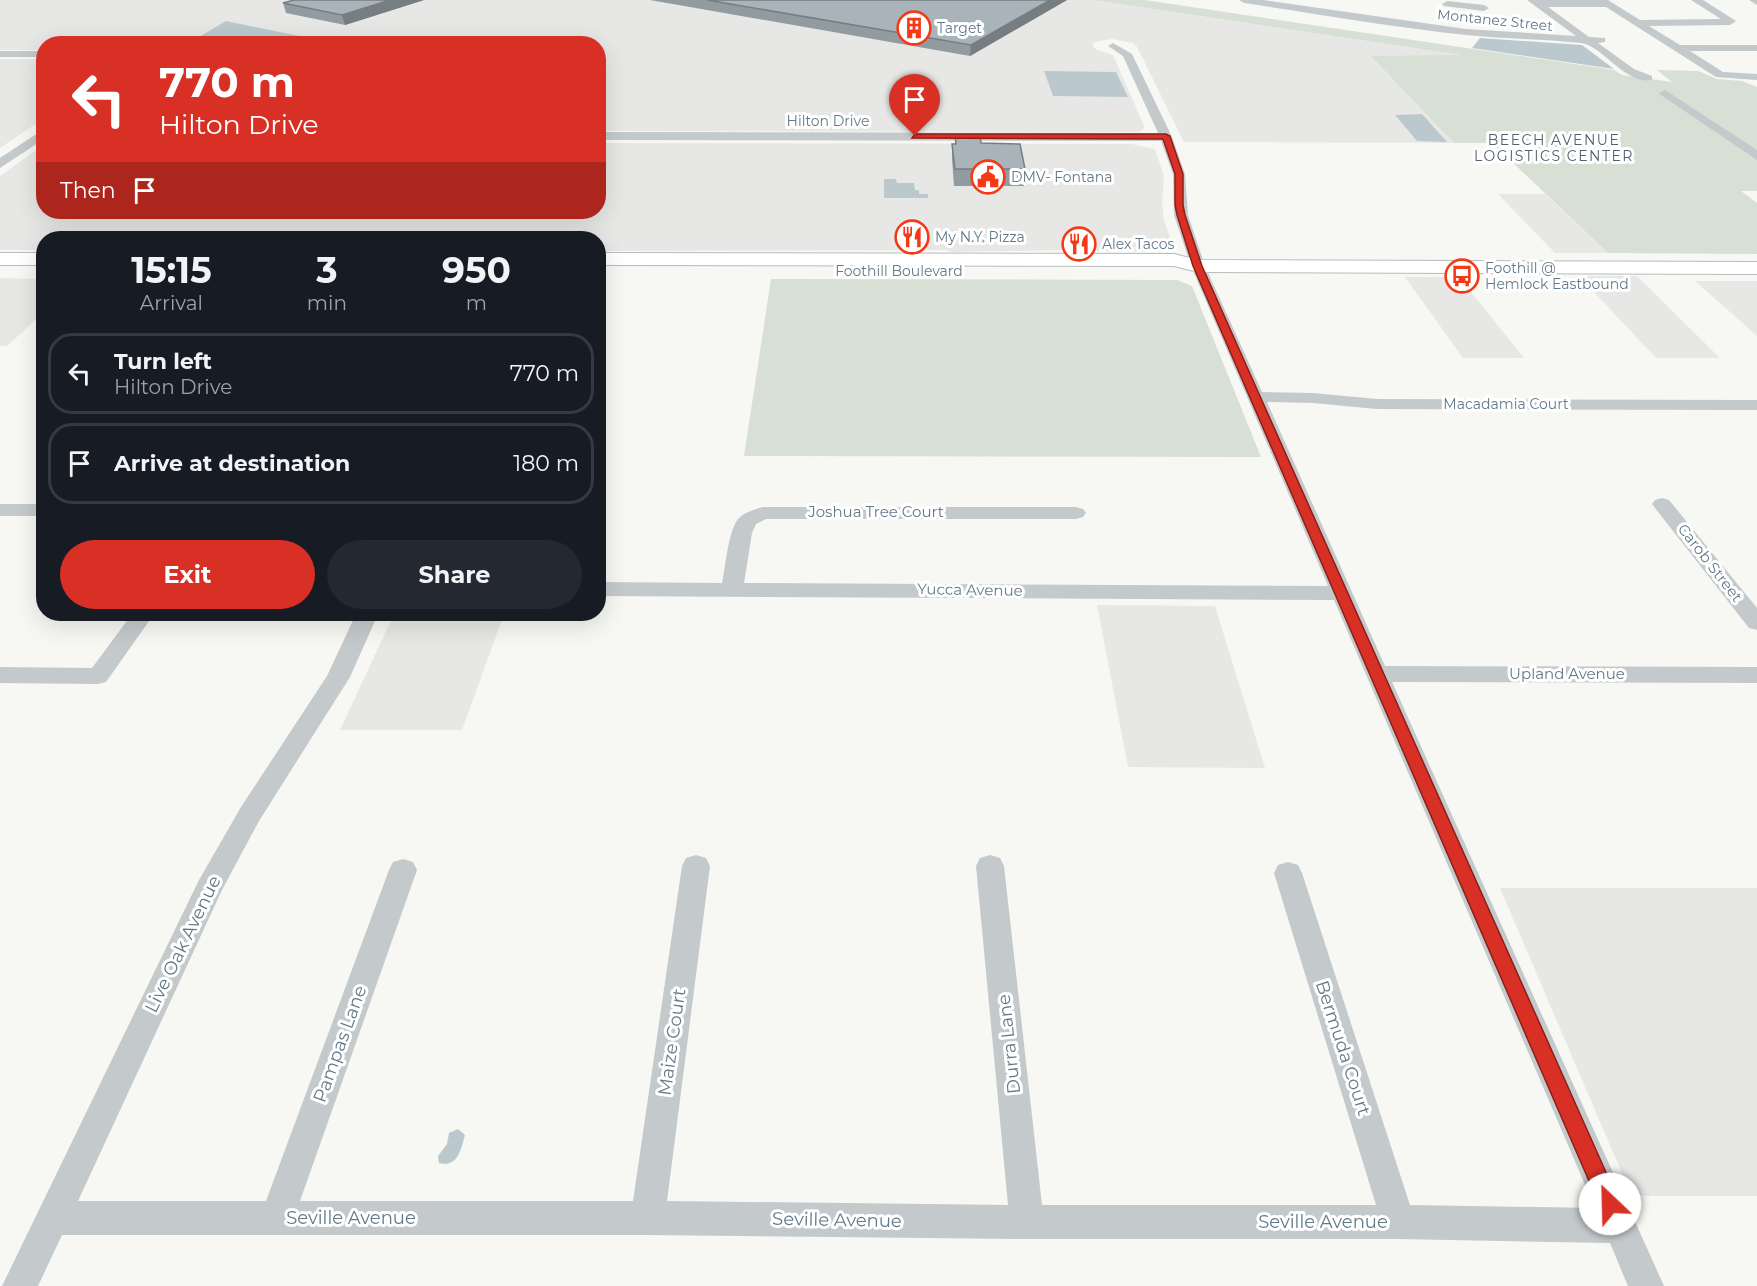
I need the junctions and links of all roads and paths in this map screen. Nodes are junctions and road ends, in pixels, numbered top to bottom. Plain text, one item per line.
1 (1244, 0) edge
2 (1696, 0) edge
3 (1541, 2) edge
4 (1606, 2) edge
5 (1337, 5) dead end
6 (1443, 8) edge
7 (1484, 8) dead end
8 (1328, 12) junction
9 (1637, 23) junction
10 (1427, 26) junction
11 (1587, 40) junction
12 (1601, 40) junction
13 (1113, 46) dead end
14 (1678, 48) junction
15 (1757, 48) edge
16 (0, 54) edge
17 (36, 54) edge
18 (1757, 77) edge
19 (1665, 93) dead end
20 (606, 136) edge
21 (1166, 136) junction
22 (36, 139) edge
23 (1757, 156) edge
24 (0, 164) edge
25 (0, 259) edge
26 (36, 259) edge
27 (606, 259) edge
28 (1198, 266) junction
29 (1757, 268) edge
30 (0, 270) edge
31 (36, 270) edge
32 (606, 271) edge
33 (1256, 397) junction
34 (1757, 405) edge
35 (1662, 504) dead end
36 (0, 510) edge
37 (36, 510) edge
38 (1076, 513) dead end
39 (606, 589) edge
40 (732, 589) junction
41 (1342, 593) junction
42 (138, 621) edge
43 (364, 621) edge
44 (1757, 623) edge
45 (1377, 674) junction
46 (0, 675) edge
47 (1757, 675) edge
48 (696, 866) dead end
49 (990, 866) dead end
50 (403, 870) dead end
51 (1288, 873) dead end
52 (54, 1218) junction
53 (277, 1218) junction
54 (648, 1218) junction
55 (1028, 1222) junction
56 (1398, 1222) junction
57 (1619, 1226) junction
58 (20, 1286) edge
59 (1646, 1286) edge

1 - 8 street, Montanez Street
2 - 9 street
3 - 4 street
3 - 11 street
3 - 12 street
4 - 9 street
5 - 8 street
6 - 7 street
6 - 10 street
8 - 10 street, Montanez Street
9 - 14 street
10 - 11 street, Montanez Street
11 - 12 street, Montanez Street
11 - 12 street
13 - 21 street
14 - 15 street
14 - 18 street
16 - 17 street
19 - 23 street
20 - 21 street, Hilton Drive
21 - 28 street
22 - 24 street
25 - 26 main road
27 - 28 main road, Foothill Boulevard
28 - 29 main road, Foothill Boulevard
28 - 32 main road, Foothill Boulevard
28 - 33 street
30 - 31 main road
33 - 34 street, Macadamia Court
33 - 41 street
35 - 44 street, Carob Street
36 - 37 street
38 - 40 street, Joshua Tree Court
39 - 40 street, Yucca Avenue
40 - 41 street, Yucca Avenue
41 - 45 street
42 - 46 street
43 - 52 street, Live Oak Avenue
45 - 47 street, Upland Avenue
45 - 57 street
48 - 54 street, Maize Court
49 - 55 street, Durra Lane
50 - 53 street, Pampas Lane
51 - 56 street, Bermuda Court
52 - 53 street, Seville Avenue
52 - 58 street, Live Oak Avenue
53 - 54 street, Seville Avenue
54 - 55 street, Seville Avenue
55 - 56 street, Seville Avenue
56 - 57 street, Seville Avenue
57 - 59 street

